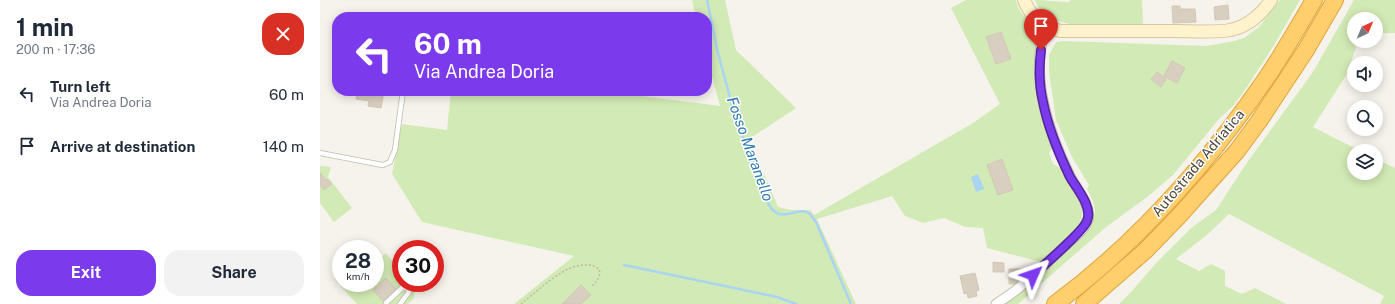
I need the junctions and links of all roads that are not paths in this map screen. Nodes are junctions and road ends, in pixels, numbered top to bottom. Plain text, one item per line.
1 (1024, 0) edge
2 (1271, 0) edge
3 (1314, 0) edge
4 (1335, 0) edge
5 (1047, 27) junction
6 (402, 96) edge
7 (320, 153) edge
8 (386, 303) dead end
9 (400, 304) edge
10 (996, 304) edge
11 (1055, 304) edge
12 (1084, 304) edge

1 - 5 main road
2 - 5 main road
3 - 11 highway, Autostrada Adriatica
4 - 12 highway, Autostrada Adriatica
5 - 10 street
6 - 7 lane
8 - 9 lane

